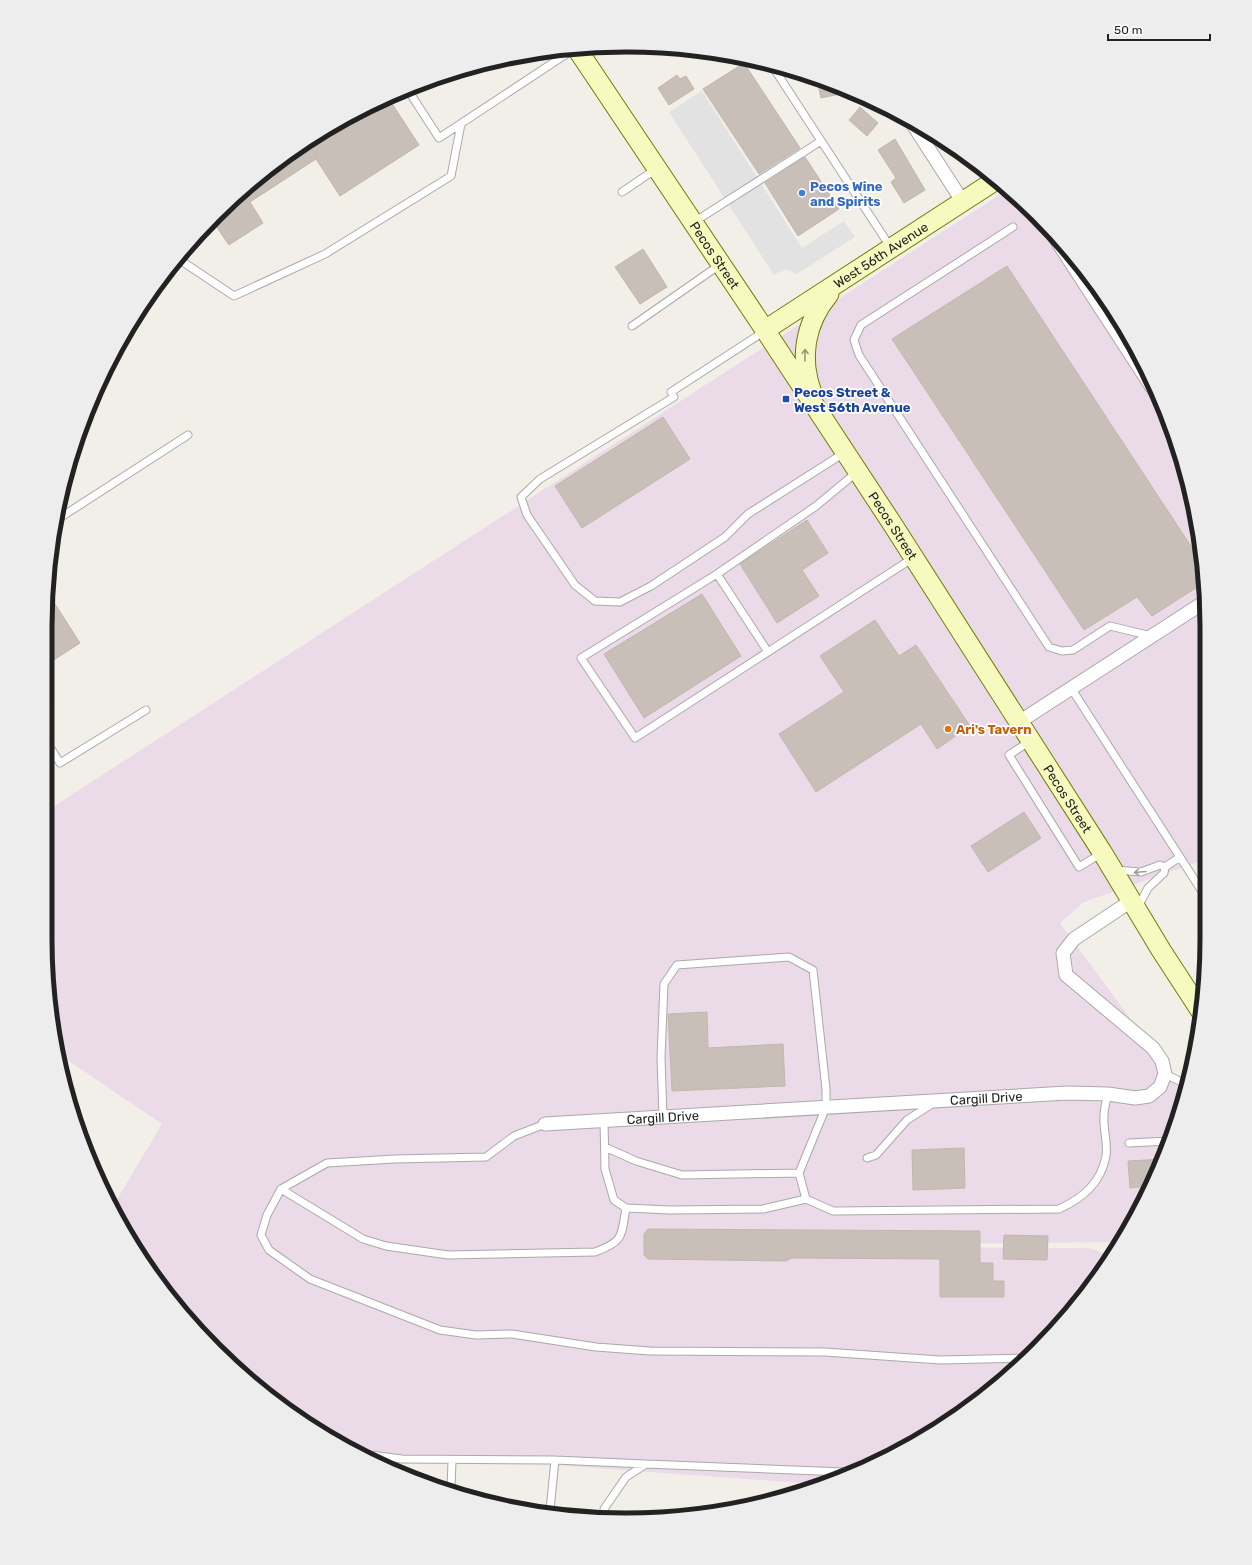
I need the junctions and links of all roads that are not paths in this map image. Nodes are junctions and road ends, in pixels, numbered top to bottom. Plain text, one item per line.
1 (578, 54) edge
2 (565, 55) edge
3 (776, 72) edge
4 (411, 94) edge
5 (461, 124) junction
6 (918, 132) edge
7 (821, 141) junction
8 (657, 169) junction
9 (991, 183) edge
10 (622, 192) dead end
11 (963, 202) junction
12 (693, 222) junction
13 (1013, 227) dead end
14 (891, 248) junction
15 (1058, 248) edge
16 (183, 262) edge
17 (721, 264) junction
18 (838, 283) junction
19 (632, 326) dead end
20 (765, 330) junction
21 (1146, 384) edge
22 (822, 419) junction
23 (188, 435) dead end
24 (845, 453) junction
25 (857, 472) junction
26 (63, 516) edge
27 (914, 558) junction
28 (717, 574) junction
29 (1199, 605) edge
30 (1152, 636) junction
31 (768, 652) junction
32 (1072, 688) junction
33 (146, 710) dead end
34 (1019, 722) junction
35 (1031, 740) junction
36 (52, 752) edge
37 (1102, 852) junction
38 (1180, 858) junction
39 (1165, 867) junction
40 (1113, 870) junction
41 (1200, 888) edge
42 (1134, 906) junction
43 (1196, 1004) edge
44 (1165, 1074) junction
45 (1181, 1082) edge
46 (1108, 1094) junction
47 (938, 1100) junction
48 (826, 1107) junction
49 (664, 1117) junction
50 (604, 1120) junction
51 (545, 1124) joint
52 (1163, 1141) edge
53 (1129, 1143) dead end
54 (605, 1147) junction
55 (867, 1158) dead end
56 (799, 1173) junction
57 (280, 1189) junction
58 (806, 1199) junction
59 (626, 1208) junction
60 (1018, 1358) edge
61 (377, 1456) edge
62 (452, 1460) junction
63 (555, 1460) junction
64 (646, 1464) junction
65 (839, 1472) edge
66 (451, 1486) edge
67 (550, 1508) edge
68 (604, 1512) edge

1 - 8 main road, Pecos Street
2 - 5 lane
3 - 7 lane
4 - 5 lane
5 - 16 lane
6 - 11 street
7 - 12 lane
7 - 14 lane
8 - 10 lane
8 - 12 main road, Pecos Street
9 - 11 main road, West 56th Avenue
11 - 14 main road, West 56th Avenue
12 - 17 main road, Pecos Street
13 - 30 lane
14 - 18 main road, West 56th Avenue
15 - 21 lane
17 - 19 lane
17 - 20 main road, Pecos Street
18 - 20 main road, West 56th Avenue
22 -> 18 main road
20 - 22 main road, Pecos Street
20 - 24 lane
22 - 24 main road, Pecos Street
23 - 26 lane
24 - 25 main road, Pecos Street
25 - 27 main road, Pecos Street
25 - 28 lane
27 - 31 lane
27 - 34 main road, Pecos Street
28 - 31 lane
28 - 31 lane
29 - 30 street
30 - 32 street
32 - 34 street
32 - 38 lane
33 - 36 lane
34 - 35 main road, Pecos Street
35 - 37 main road, Pecos Street
35 - 37 lane
37 - 40 main road, Pecos Street
38 - 39 lane
38 - 41 lane
39 -> 40 lane
39 - 42 lane
40 - 42 main road, Pecos Street
42 - 43 main road, Pecos Street
42 - 44 street
44 - 45 lane
44 - 46 street, Cargill Drive
46 - 47 street, Cargill Drive
46 - 58 lane
47 - 48 street, Cargill Drive
47 - 55 lane
48 - 49 street, Cargill Drive
48 - 49 lane
48 - 56 lane
49 - 50 street, Cargill Drive
50 - 51 street, Cargill Drive
50 - 54 lane
51 - 57 lane
52 - 53 lane
54 - 56 lane
54 - 59 lane
56 - 58 lane
57 - 59 lane
57 - 60 lane
58 - 59 lane
61 - 62 lane
62 - 63 lane
62 - 66 lane
63 - 64 lane
63 - 67 lane
64 - 65 lane
64 - 68 lane

